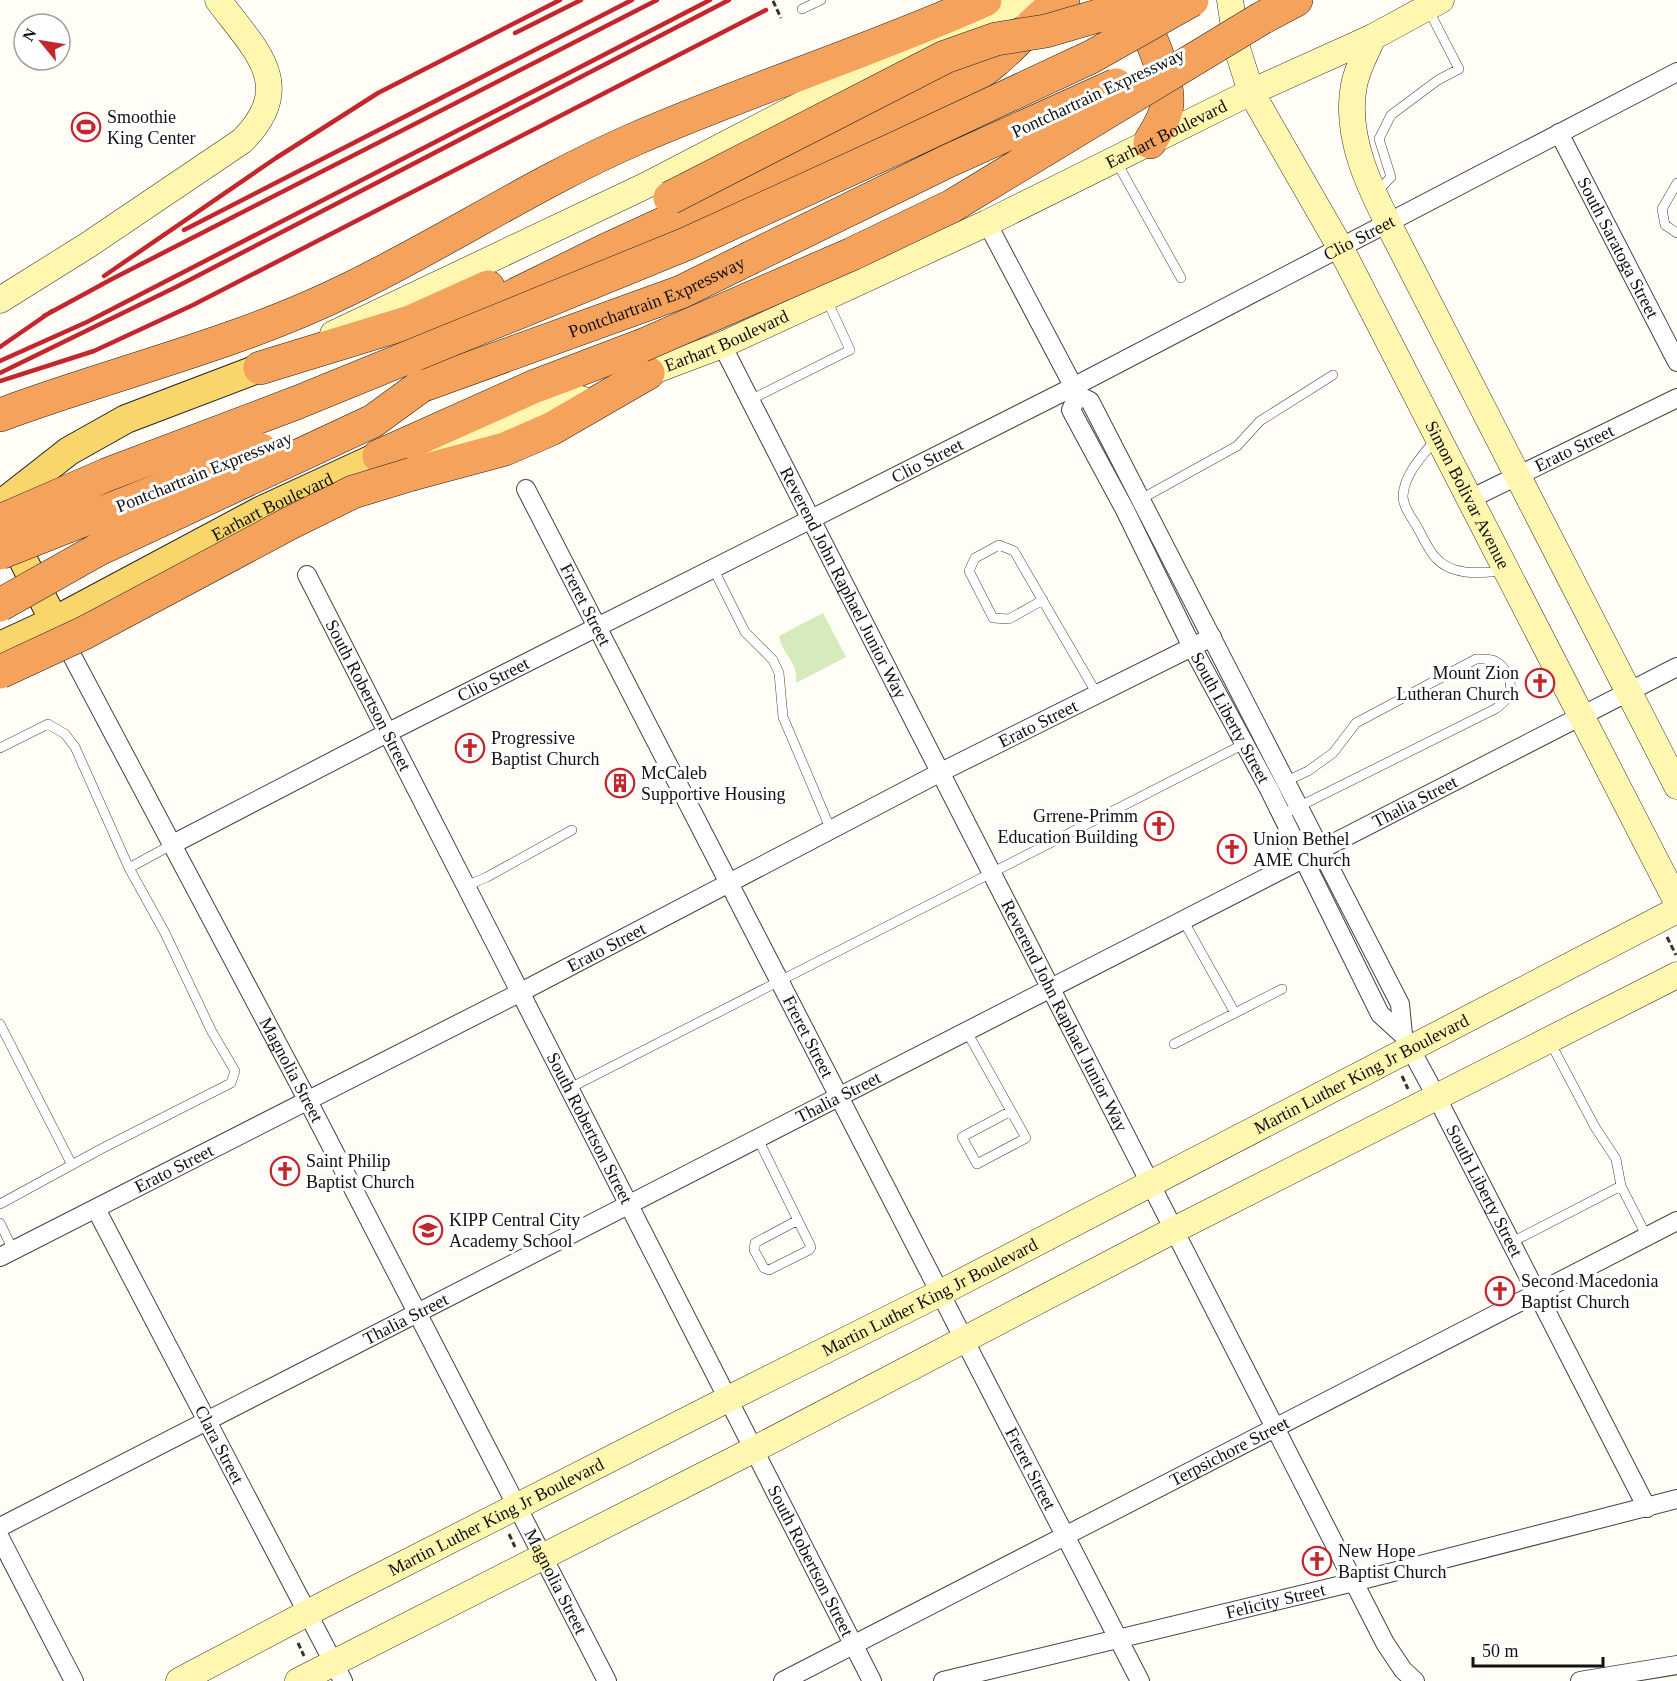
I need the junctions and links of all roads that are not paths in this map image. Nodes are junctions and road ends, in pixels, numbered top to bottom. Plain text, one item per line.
1 (218, 0) edge
2 (821, 0) edge
3 (985, 0) edge
4 (1024, 0) edge
5 (1063, 0) edge
6 (1130, 0) edge
7 (1143, 0) edge
8 (1192, 0) edge
9 (1230, 0) edge
10 (1296, 0) edge
11 (1434, 4) edge
12 (802, 9) dead end
13 (1262, 18) junction
14 (1373, 38) junction
15 (1677, 72) edge
16 (1251, 92) junction
17 (1559, 133) junction
18 (1150, 142) junction
19 (1115, 159) junction
20 (1677, 183) edge
21 (1375, 194) junction
22 (1388, 222) junction
23 (987, 223) junction
24 (1677, 233) edge
25 (1340, 247) junction
26 (1180, 278) dead end
27 (825, 297) junction
28 (0, 300) edge
29 (722, 345) junction
30 (644, 359) junction
31 (1677, 362) edge
32 (260, 368) junction
33 (1333, 375) dead end
34 (421, 386) junction
35 (1076, 391) junction
36 (1677, 398) edge
37 (750, 400) junction
38 (296, 403) junction
39 (7, 414) edge
40 (103, 432) junction
41 (1438, 437) junction
42 (379, 456) joint
43 (1518, 477) junction
44 (526, 489) dead end
45 (1141, 499) junction
46 (1470, 500) junction
47 (0, 505) edge
48 (0, 514) edge
49 (811, 518) junction
50 (0, 521) edge
51 (0, 553) edge
52 (162, 563) junction
53 (713, 568) junction
54 (1507, 571) junction
55 (307, 575) dead end
56 (1043, 600) junction
57 (0, 605) edge
58 (0, 625) edge
59 (42, 626) junction
60 (597, 627) junction
61 (1212, 637) junction
62 (0, 646) edge
63 (1192, 647) junction
64 (1677, 667) edge
65 (0, 672) edge
66 (1628, 692) junction
67 (1097, 694) junction
68 (1582, 716) junction
69 (387, 732) junction
70 (1244, 744) junction
71 (0, 748) edge
72 (941, 772) junction
73 (1278, 785) junction
74 (1677, 786) edge
75 (1299, 806) junction
76 (1282, 815) junction
77 (572, 830) dead end
78 (831, 830) junction
79 (173, 844) junction
80 (1321, 850) junction
81 (1304, 858) junction
82 (129, 868) junction
83 (992, 873) junction
84 (729, 884) junction
85 (466, 886) junction
86 (1677, 902) edge
87 (1677, 910) edge
88 (1183, 920) junction
89 (1677, 975) edge
90 (780, 981) junction
91 (1051, 988) junction
92 (1282, 989) dead end
93 (521, 992) junction
94 (1234, 1013) junction
95 (0, 1024) edge
96 (967, 1032) junction
97 (1549, 1040) junction
98 (1406, 1041) junction
99 (1174, 1044) dead end
100 (570, 1088) junction
101 (1436, 1096) junction
102 (840, 1097) junction
103 (308, 1101) junction
104 (1011, 1111) junction
105 (758, 1139) junction
106 (72, 1165) junction
107 (1150, 1184) junction
108 (1621, 1186) junction
109 (0, 1204) edge
110 (629, 1204) junction
111 (96, 1209) junction
112 (798, 1220) junction
113 (1677, 1221) edge
114 (0, 1223) edge
115 (1174, 1230) junction
116 (1647, 1237) junction
117 (1512, 1242) junction
118 (7, 1253) edge
119 (940, 1293) junction
120 (1538, 1293) junction
121 (418, 1313) junction
122 (964, 1339) junction
123 (728, 1399) junction
124 (207, 1421) junction
125 (1275, 1428) junction
126 (753, 1450) junction
127 (1677, 1499) edge
128 (1647, 1508) junction
129 (512, 1517) junction
130 (0, 1527) edge
131 (1067, 1535) junction
132 (0, 1538) edge
133 (542, 1556) junction
134 (1354, 1582) junction
135 (308, 1613) junction
136 (1118, 1638) junction
137 (855, 1645) junction
138 (1677, 1665) edge
139 (339, 1672) edge
140 (303, 1673) edge
141 (74, 1681) edge
142 (179, 1681) edge
143 (607, 1681) edge
144 (783, 1681) edge
145 (872, 1681) edge
146 (943, 1681) edge
147 (1140, 1681) edge
148 (1415, 1681) edge
149 (1580, 1681) edge

1 - 28 street
2 - 12 lane
3 - 39 highway
4 - 32 street
5 - 38 highway, bridge
6 - 18 highway
7 - 32 highway, bridge
8 - 38 highway, Pontchartrain Expressway, bridge
9 - 16 street, Simon Bolivar Avenue
10 - 13 highway, Pontchartrain Expressway
11 - 14 street, Earhart Boulevard
11 - 21 lane
13 - 30 highway, bridge
13 - 34 highway, Pontchartrain Expressway, bridge
14 - 16 street, Earhart Boulevard
14 - 21 street
15 - 17 street, Clio Street
16 - 18 street, Earhart Boulevard
16 - 25 street, Simon Bolivar Avenue
17 - 22 street, Clio Street
17 - 31 street, South Saratoga Street
18 - 19 street, Earhart Boulevard
19 - 23 street, Earhart Boulevard
19 - 26 lane
20 - 24 lane
21 - 22 street
22 - 25 street, Clio Street
22 - 43 street
23 - 27 street, Earhart Boulevard
23 - 35 street, South Liberty Street
25 - 35 street, Clio Street
25 - 41 street, Simon Bolivar Avenue
27 - 29 street, Earhart Boulevard
27 - 37 lane
29 - 30 street, Earhart Boulevard
29 - 37 street, Reverend John Raphael Junior Way
30 - 42 highway
30 - 65 highway, bridge
32 - 40 main road
33 - 45 lane
34 - 51 highway, Pontchartrain Expressway, bridge
34 - 57 highway, bridge
35 - 45 street, South Liberty Street
35 - 49 street, Clio Street
35 - 63 street, South Liberty Street
36 - 43 street, Erato Street
37 - 49 street, Reverend John Raphael Junior Way
38 - 50 highway, Pontchartrain Expressway, bridge
40 - 47 main road
40 - 52 main road
41 - 46 street, Simon Bolivar Avenue
41 - 54 lane
42 - 52 main road, Earhart Boulevard
43 - 46 street, Erato Street
43 - 66 street
44 - 60 street, Freret Street
45 - 61 street, South Liberty Street
46 - 54 street, Simon Bolivar Avenue
48 - 59 main road
49 - 53 street, Clio Street
49 - 72 street, Reverend John Raphael Junior Way
52 - 59 main road, Earhart Boulevard
53 - 60 street, Clio Street
53 - 78 lane
54 - 68 street, Simon Bolivar Avenue
55 - 69 street, South Robertson Street
56 - 56 lane
56 - 67 lane
58 - 59 main road
59 - 62 main road, Earhart Boulevard
59 - 79 street, Magnolia Street
60 - 69 street, Clio Street
60 - 84 street, Freret Street
61 - 63 street, Erato Street
61 - 73 street, South Liberty Street
63 - 67 street, Erato Street
63 - 70 street, South Liberty Street
64 - 66 street, Thalia Street
66 - 68 street, Thalia Street
66 - 74 street
67 - 72 street, Erato Street
68 - 80 street, Thalia Street
68 - 86 street, Simon Bolivar Avenue
69 - 79 street, Clio Street
69 - 85 street, South Robertson Street
70 - 73 street, South Liberty Street
70 - 83 lane
71 - 82 lane
72 - 78 street, Erato Street
72 - 83 street, Reverend John Raphael Junior Way
73 - 75 street, South Liberty Street
73 - 75 lane
73 - 76 street, South Liberty Street
75 - 76 lane
75 - 80 street, South Liberty Street
76 - 81 street, South Liberty Street
77 - 85 lane
78 - 84 street, Erato Street
79 - 82 lane
79 - 103 street, Magnolia Street
80 - 81 street, Thalia Street
80 - 98 street, South Liberty Street
81 - 88 street, Thalia Street
81 - 98 street, South Liberty Street
82 - 106 lane
83 - 90 lane
83 - 91 street, Reverend John Raphael Junior Way
84 - 90 street, Freret Street
84 - 93 street, Erato Street
85 - 93 street, South Robertson Street
87 - 98 street, Martin Luther King Jr Boulevard
88 - 91 street, Thalia Street
88 - 94 lane
89 - 97 street
90 - 100 lane
90 - 102 street, Freret Street
91 - 96 street, Thalia Street
91 - 107 street, Reverend John Raphael Junior Way
92 - 94 lane
93 - 100 street, South Robertson Street
93 - 103 street, Erato Street
94 - 99 lane
95 - 106 lane
96 - 102 street, Thalia Street
96 - 104 lane
97 - 101 street
97 - 108 lane
98 - 101 street, South Liberty Street
98 - 107 street, Martin Luther King Jr Boulevard
100 - 110 street, South Robertson Street
101 - 115 street
101 - 117 street, South Liberty Street
102 - 105 street, Thalia Street
102 - 119 street, Freret Street
103 - 111 street, Erato Street
103 - 121 street, Magnolia Street
104 - 104 lane
105 - 110 street, Thalia Street
105 - 112 lane
106 - 109 lane
107 - 115 street, Reverend John Raphael Junior Way
107 - 119 street, Martin Luther King Jr Boulevard
108 - 116 lane
108 - 117 lane
110 - 121 street, Thalia Street
110 - 123 street, South Robertson Street
111 - 118 street, Erato Street
111 - 124 street, Clara Street
112 - 112 lane
113 - 116 street, Terpsichore Street
114 - 118 lane
115 - 122 street
115 - 125 street, Reverend John Raphael Junior Way
116 - 120 street, Terpsichore Street
117 - 120 street, South Liberty Street
119 - 122 street, Freret Street
119 - 123 street, Martin Luther King Jr Boulevard
120 - 125 street, Terpsichore Street
120 - 128 street, South Liberty Street
121 - 124 street, Thalia Street
121 - 129 street, Magnolia Street
122 - 126 street
122 - 131 street, Freret Street
123 - 126 street, South Robertson Street
123 - 129 street, Martin Luther King Jr Boulevard
124 - 130 street, Thalia Street
124 - 135 street, Clara Street
125 - 131 street, Terpsichore Street
125 - 134 street, Reverend John Raphael Junior Way
126 - 133 street
126 - 137 street, South Robertson Street
127 - 128 street, Felicity Street
128 - 134 street, Felicity Street
129 - 133 street, Magnolia Street
129 - 135 street, Martin Luther King Jr Boulevard
131 - 136 street, Freret Street
131 - 137 street, Terpsichore Street
132 - 141 street
133 - 139 street
133 - 143 street, Magnolia Street
134 - 136 street, Felicity Street
134 - 148 street, Reverend John Raphael Junior Way
135 - 139 street, Clara Street
135 - 142 street, Martin Luther King Jr Boulevard
136 - 146 street, Felicity Street
136 - 147 street, Freret Street
137 - 144 street, Terpsichore Street
137 - 145 street, South Robertson Street
138 - 149 street
139 - 140 street

